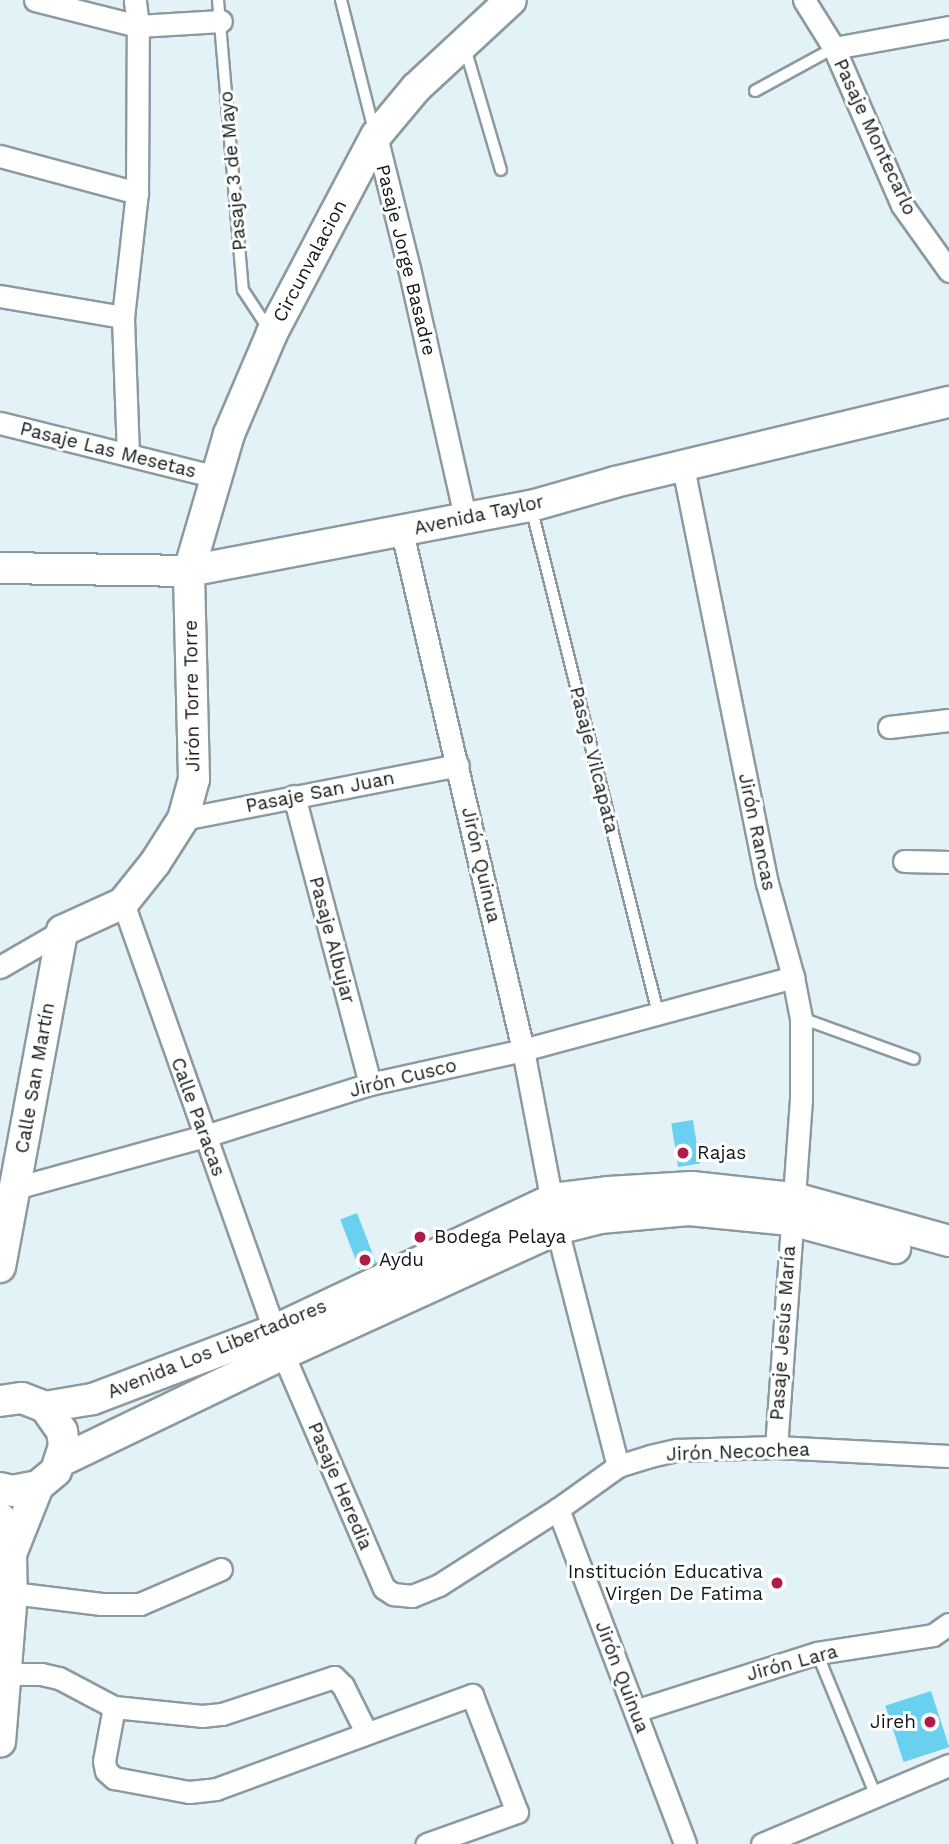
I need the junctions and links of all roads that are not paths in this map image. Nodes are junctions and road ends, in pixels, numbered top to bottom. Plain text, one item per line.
1 (36, 0) edge
2 (135, 0) edge
3 (341, 0) edge
4 (511, 0) edge
5 (804, 0) edge
6 (219, 11) edge
7 (138, 26) junction
8 (949, 27) edge
9 (463, 42) junction
10 (834, 48) junction
11 (755, 91) dead end
12 (376, 136) junction
13 (0, 156) edge
14 (501, 170) dead end
15 (137, 193) junction
16 (949, 271) edge
17 (0, 296) edge
18 (123, 317) junction
19 (272, 333) junction
20 (949, 402) edge
21 (0, 423) edge
22 (128, 455) junction
23 (683, 467) junction
24 (217, 477) junction
25 (531, 506) junction
26 (466, 520) junction
27 (402, 532) junction
28 (0, 568) edge
29 (189, 571) junction
30 (949, 720) edge
31 (889, 727) dead end
32 (458, 765) junction
33 (295, 796) junction
34 (183, 819) junction
35 (904, 861) dead end
36 (949, 862) edge
37 (123, 903) junction
38 (62, 931) junction
39 (0, 967) edge
40 (793, 977) junction
41 (658, 1013) junction
42 (801, 1018) junction
43 (523, 1050) junction
44 (914, 1059) dead end
45 (370, 1084) junction
46 (205, 1136) junction
47 (15, 1188) junction
48 (553, 1199) junction
49 (792, 1209) junction
50 (557, 1229) junction
51 (949, 1241) edge
52 (949, 1261) edge
53 (0, 1267) edge
54 (279, 1342) junction
55 (135, 1383) junction
56 (0, 1401) edge
57 (45, 1407) junction
58 (149, 1417) junction
59 (776, 1447) junction
60 (949, 1456) edge
61 (61, 1461) junction
62 (618, 1466) junction
63 (38, 1486) junction
64 (0, 1488) edge
65 (558, 1509) junction
66 (0, 1518) edge
67 (11, 1553) junction
68 (221, 1569) dead end
69 (439, 1585) joint
70 (12, 1593) junction
71 (949, 1624) edge
72 (817, 1653) junction
73 (8, 1674) junction
74 (114, 1707) junction
75 (635, 1711) junction
76 (366, 1732) junction
77 (0, 1742) edge
78 (949, 1765) edge
79 (876, 1796) junction
80 (426, 1844) edge
81 (685, 1844) edge
82 (762, 1844) edge

1 - 7 street
2 - 7 street
3 - 12 lane, Pasaje Jorge Basadre
4 - 9 street, Circunvalacion
5 - 10 street, Pasaje Montecarlo
6 - 7 street
6 - 19 lane, Pasaje 3 de Mayo
7 - 15 street
8 - 10 street
9 - 12 street, Circunvalacion
9 - 14 lane
10 - 11 lane
10 - 16 street, Pasaje Montecarlo
12 - 19 street, Circunvalacion
12 - 26 street, Pasaje Jorge Basadre
13 - 15 street
15 - 18 street
17 - 18 street
18 - 22 street
19 - 24 street, Circunvalacion
20 - 23 street, Avenida Taylor
21 - 22 street, Pasaje Las Mesetas
22 - 24 street, Pasaje Las Mesetas
23 - 25 street, Avenida Taylor
23 - 40 street, Jirón Rancas
24 - 29 street, Circunvalacion
25 - 26 street, Avenida Taylor
25 - 41 lane, Pasaje Vilcapata
26 - 27 street, Avenida Taylor
27 - 29 street, Avenida Taylor
27 - 32 street, Jirón Quinua
28 - 29 street, Avenida Taylor
29 - 34 street, Jirón Torre Torre
30 - 31 street
32 - 33 street, Pasaje San Juan
32 - 43 street, Jirón Quinua
33 - 34 street, Pasaje San Juan
33 - 45 street, Pasaje Albujar
34 - 37 street
35 - 36 street
37 - 38 street
37 - 46 street, Calle Paracas
38 - 39 street
38 - 47 street, Calle San Martín
40 - 41 street, Jirón Cusco
40 - 42 street, Jirón Rancas
41 - 43 street, Jirón Cusco
42 - 44 lane
42 - 49 street, Jirón Rancas
43 - 45 street, Jirón Cusco
43 - 48 street, Jirón Quinua
45 - 46 street, Jirón Cusco
46 - 47 street, Jirón Cusco
46 - 54 street, Calle Paracas
47 - 53 street, Calle San Martín
48 - 49 street, Avenida Los Libertadores
48 - 50 street, Jirón Quinua
48 - 54 street, Avenida Los Libertadores
49 - 50 street, Avenida Los Libertadores
49 - 51 street, Avenida Los Libertadores
49 - 52 street, Avenida Los Libertadores
49 - 59 street, Pasaje Jesús María
50 - 54 street, Avenida Los Libertadores
50 - 62 street
54 - 55 street, Avenida Los Libertadores
54 - 58 street, Avenida Los Libertadores
54 - 69 street, Pasaje Heredia
55 - 57 street, Avenida Los Libertadores
55 - 58 street
56 - 57 street
57 - 61 street
58 - 61 street, Avenida Los Libertadores
59 - 60 street, Jirón Necochea
59 - 62 street, Jirón Necochea
61 - 63 street
62 - 65 street, Jirón Necochea
63 - 64 street
63 - 67 street
65 - 69 street, Jirón Necochea
65 - 75 street, Jirón Quinua
66 - 67 street
67 - 70 street
68 - 70 street
70 - 73 street
71 - 72 street, Jirón Lara
72 - 75 street, Jirón Lara
72 - 79 lane
73 - 74 street
73 - 77 street
74 - 76 street
74 - 76 street
75 - 81 street, Jirón Quinua
76 - 80 street
78 - 79 street
79 - 82 street

